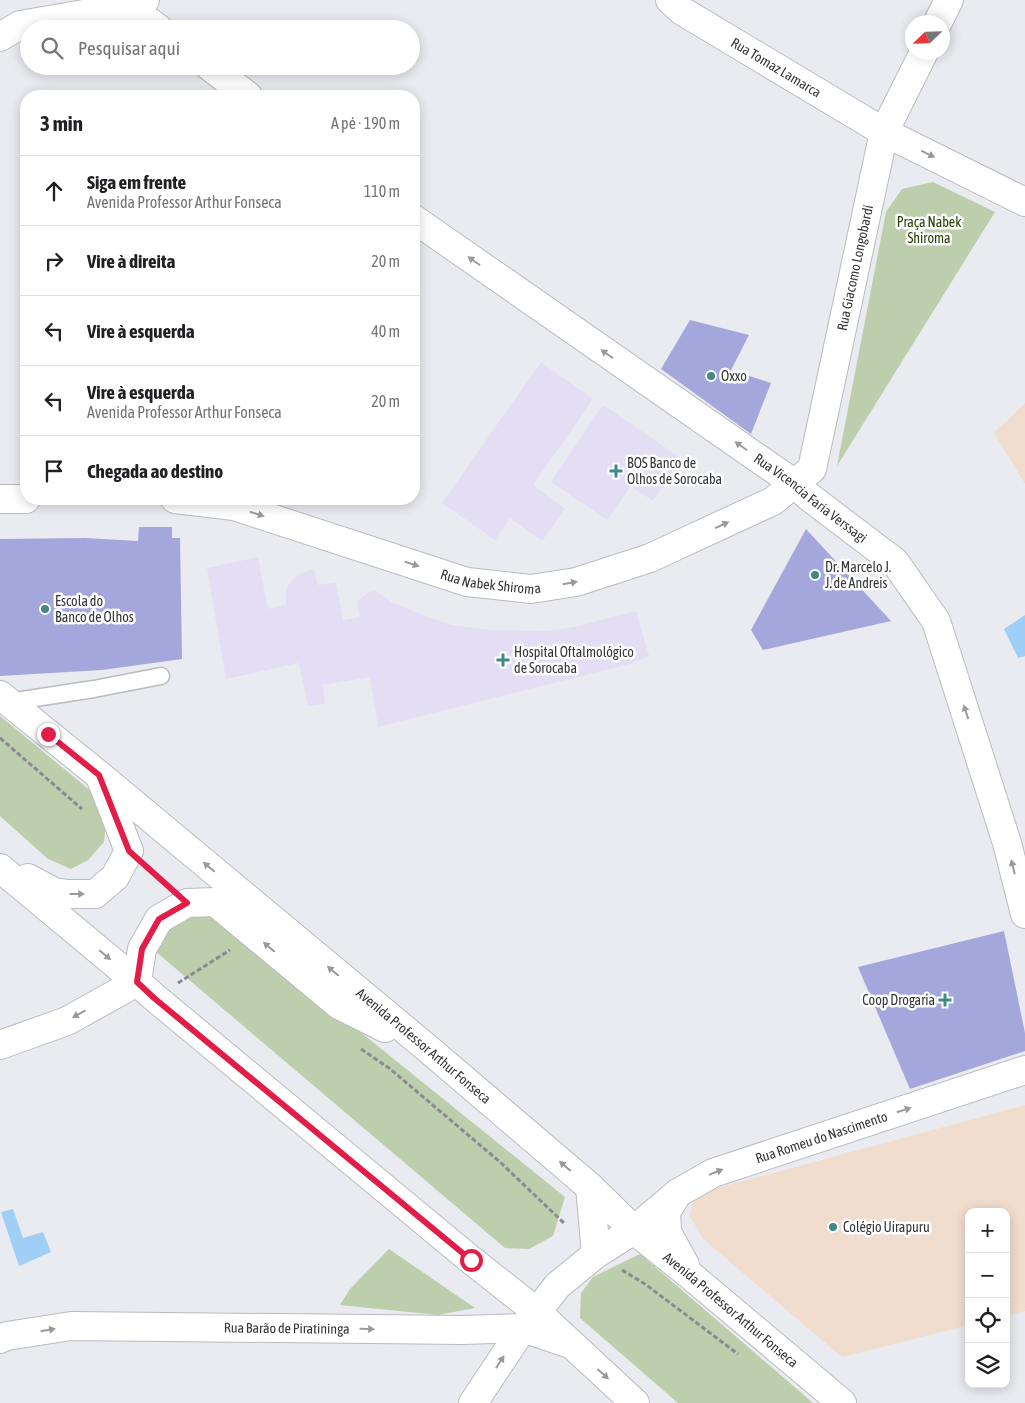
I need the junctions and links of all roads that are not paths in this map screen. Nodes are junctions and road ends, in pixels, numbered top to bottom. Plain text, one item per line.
1 (670, 0) edge
2 (949, 0) edge
3 (132, 3) edge
4 (942, 15) edge
5 (49, 20) edge
6 (150, 20) edge
7 (20, 25) edge
8 (0, 36) edge
9 (920, 60) edge
10 (221, 75) edge
11 (240, 90) edge
12 (884, 132) junction
13 (1025, 202) edge
14 (420, 223) edge
15 (795, 484) junction
16 (0, 499) edge
17 (20, 499) edge
18 (226, 505) edge
19 (161, 676) dead end
20 (4, 699) edge
21 (99, 775) junction
22 (0, 866) edge
23 (1025, 914) edge
24 (137, 982) junction
25 (0, 1045) edge
26 (427, 1048) junction
27 (1025, 1070) edge
28 (590, 1187) junction
29 (678, 1192) junction
30 (634, 1230) junction
31 (596, 1254) junction
32 (690, 1275) junction
33 (557, 1286) junction
34 (510, 1291) junction
35 (530, 1320) junction
36 (0, 1339) edge
37 (473, 1403) edge
38 (635, 1403) edge
39 (842, 1403) edge

1 - 12 street, Rua Tomaz Lamarca
2 - 4 street
3 - 5 street
3 - 6 street
7 - 8 street
9 - 12 street, Rua Giacomo Longobardi
10 - 11 street
12 -> 13 street, Rua Tomaz Lamarca
12 - 15 street, Rua Giacomo Longobardi
15 -> 14 street, Rua Vicencia Faria Verssagi
18 -> 15 street, Rua Nabek Shiroma
23 -> 15 street, Rua Vicencia Faria Verssagi
16 - 17 street
19 - 20 lane
20 - 21 street, Avenida Professor Arthur Fonseca
22 -> 21 street
26 -> 21 street, Avenida Professor Arthur Fonseca
22 -> 24 street
24 -> 25 street
26 -> 24 street
24 - 34 street
28 -> 26 street, Avenida Professor Arthur Fonseca
29 -> 27 street, Rua Romeu do Nascimento
28 - 30 street, Avenida Professor Arthur Fonseca
28 - 31 street
29 - 30 street, Rua Romeu do Nascimento
29 - 32 street
30 - 31 street, Rua Romeu do Nascimento
30 - 32 street, Avenida Professor Arthur Fonseca
31 - 33 street, Rua Romeu do Nascimento
32 - 39 street, Avenida Professor Arthur Fonseca
33 - 34 street
33 - 35 street, Rua Romeu do Nascimento
34 - 35 street
36 -> 35 street, Rua Barão de Piratininga
37 -> 35 street, Rua Romeu do Nascimento
35 -> 38 street

